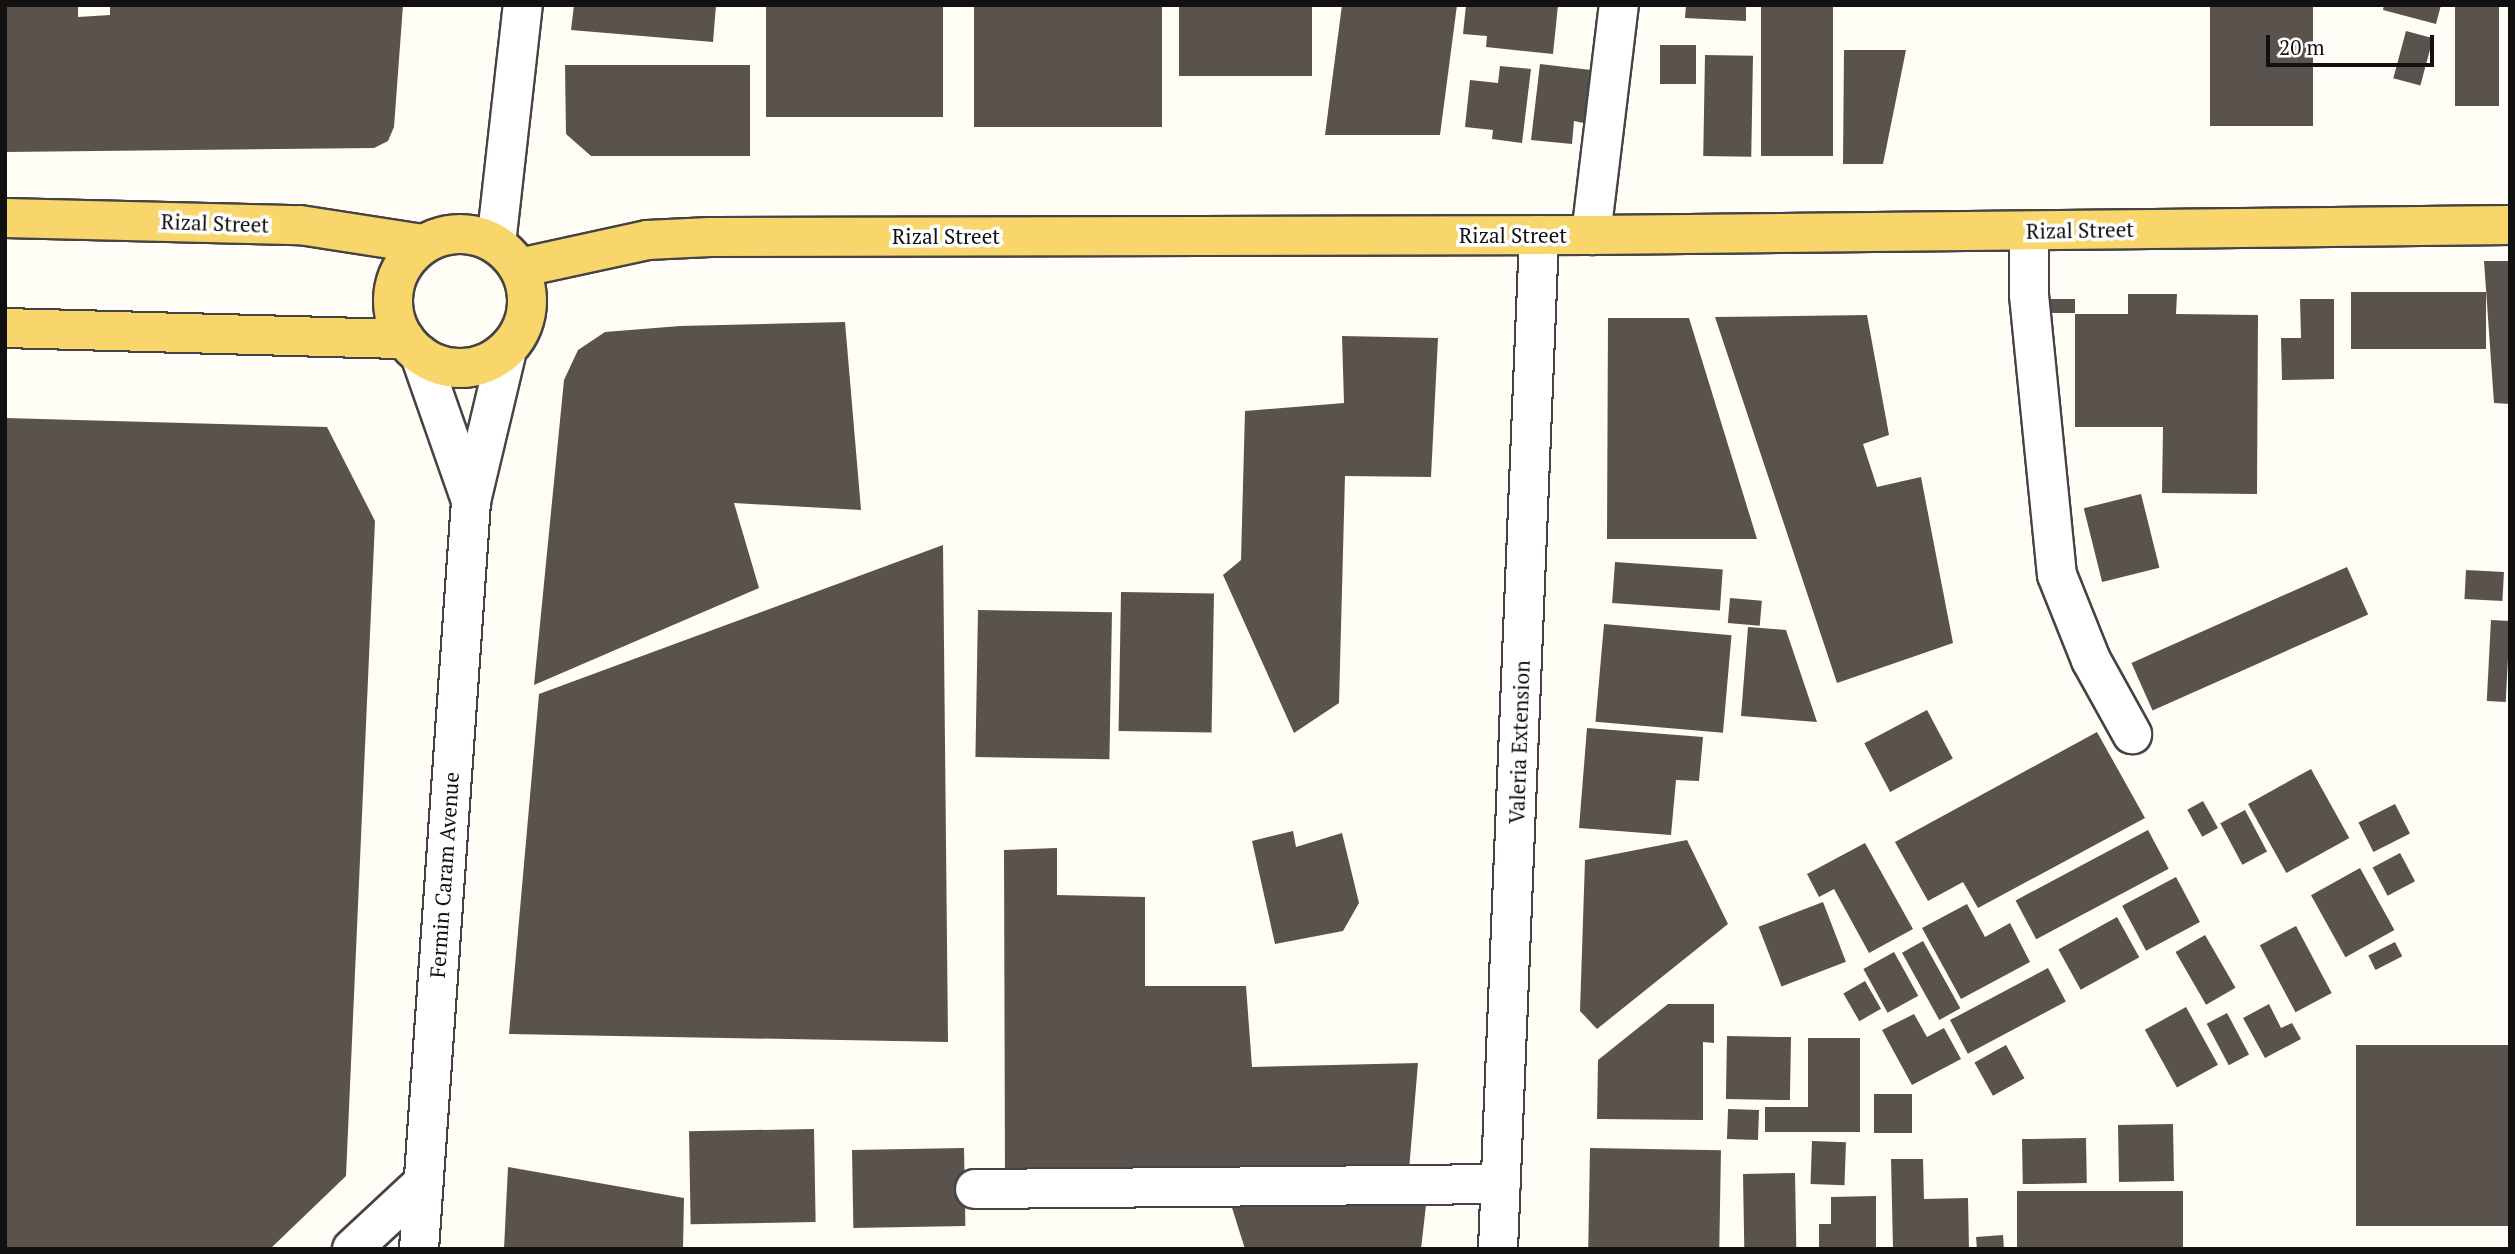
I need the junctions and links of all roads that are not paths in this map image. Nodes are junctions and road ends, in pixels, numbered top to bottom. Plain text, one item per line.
1 (523, 5) edge
2 (1619, 5) edge
3 (5, 218) edge
4 (2510, 225) edge
5 (2029, 231) junction
6 (1539, 235) junction
7 (1591, 235) junction
8 (423, 244) junction
9 (507, 256) junction
10 (5, 328) edge
11 (412, 347) junction
12 (507, 350) junction
13 (471, 501) junction
14 (2132, 734) dead end
15 (423, 1183) junction
16 (1501, 1184) junction
17 (975, 1189) dead end
18 (352, 1249) edge
19 (419, 1249) edge
20 (1498, 1249) edge

1 - 9 street
2 - 7 street
3 - 8 main road, Rizal Street
4 - 5 main road, Rizal Street
5 - 7 main road, Rizal Street
5 - 14 street
6 - 7 main road, Rizal Street
6 - 9 main road, Rizal Street
6 - 16 street, Valeria Extension
8 - 9 main road
8 - 11 main road
9 - 12 main road
10 - 11 main road
11 - 12 main road
11 - 13 street, Fermin Caram Avenue
12 - 13 street, Fermin Caram Avenue
13 - 15 street, Fermin Caram Avenue
15 - 18 street
15 - 19 street, Fermin Caram Avenue
16 - 17 street
16 - 20 street, Valeria Extension

